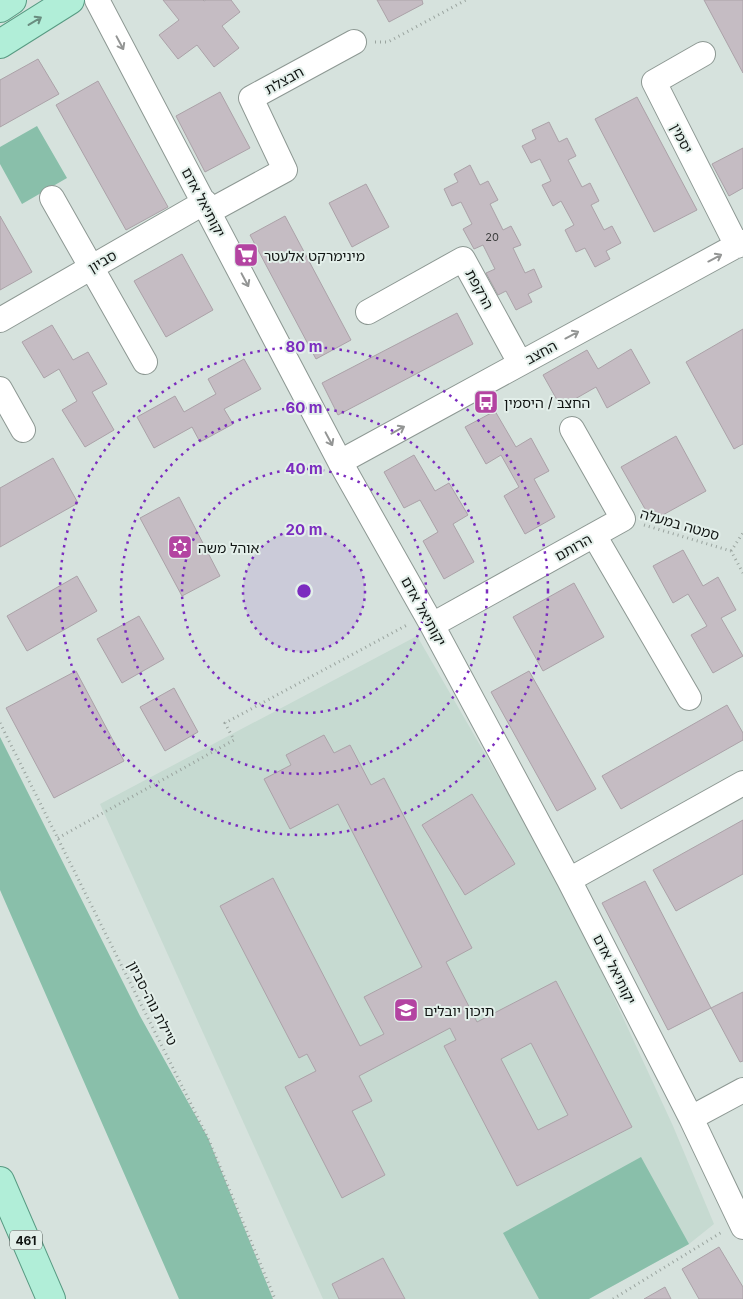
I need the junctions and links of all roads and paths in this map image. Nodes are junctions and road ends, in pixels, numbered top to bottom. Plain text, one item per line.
1 (12, 0) edge
2 (70, 0) edge
3 (97, 0) edge
4 (466, 0) edge
5 (0, 8) edge
6 (354, 42) joint
7 (0, 44) edge
8 (703, 54) dead end
9 (52, 198) dead end
10 (207, 206) junction
11 (740, 244) edge
12 (91, 267) junction
13 (368, 312) dead end
14 (0, 320) edge
15 (145, 362) dead end
16 (520, 363) junction
17 (0, 389) edge
18 (572, 429) dead end
19 (23, 430) dead end
20 (340, 462) junction
21 (623, 518) junction
22 (743, 533) edge
23 (594, 535) junction
24 (731, 550) junction
25 (743, 573) edge
26 (429, 619) junction
27 (689, 698) dead end
28 (0, 723) edge
29 (743, 783) edge
30 (58, 838) junction
31 (569, 880) junction
32 (743, 1090) edge
33 (691, 1118) junction
34 (0, 1181) edge
35 (741, 1224) edge
36 (51, 1299) edge
37 (275, 1299) edge
38 (613, 1299) edge

1 - 5 main road
7 -> 2 main road
3 -> 10 street, יקותיאל אדם
4 - 6 path
6 - 10 street, חבצלת
8 - 11 street, יסמין
9 - 12 street
10 - 12 street, סביון
10 -> 20 street, יקותיאל אדם
16 -> 11 street, החצב
12 - 14 street, סביון
12 - 15 street
13 - 16 street, הרקפת
20 -> 16 street, החצב
17 - 19 street
18 - 21 street
20 - 26 street, יקותיאל אדם
21 - 23 street, הרותם
21 - 24 path, סמטה במעלה
22 - 24 path, סמטה במעלה
23 - 26 street, הרותם
23 - 27 street
24 - 25 path, סמטה במעלה
26 - 30 path
26 - 31 street, יקותיאל אדם
28 - 30 path, טיילת נוה-סביון
29 - 31 street
30 - 37 path, טיילת נוה-סביון
31 - 33 street, יקותיאל אדם
32 - 33 street
33 - 35 street, יקותיאל אדם
34 - 36 main road, 461
35 - 38 path

